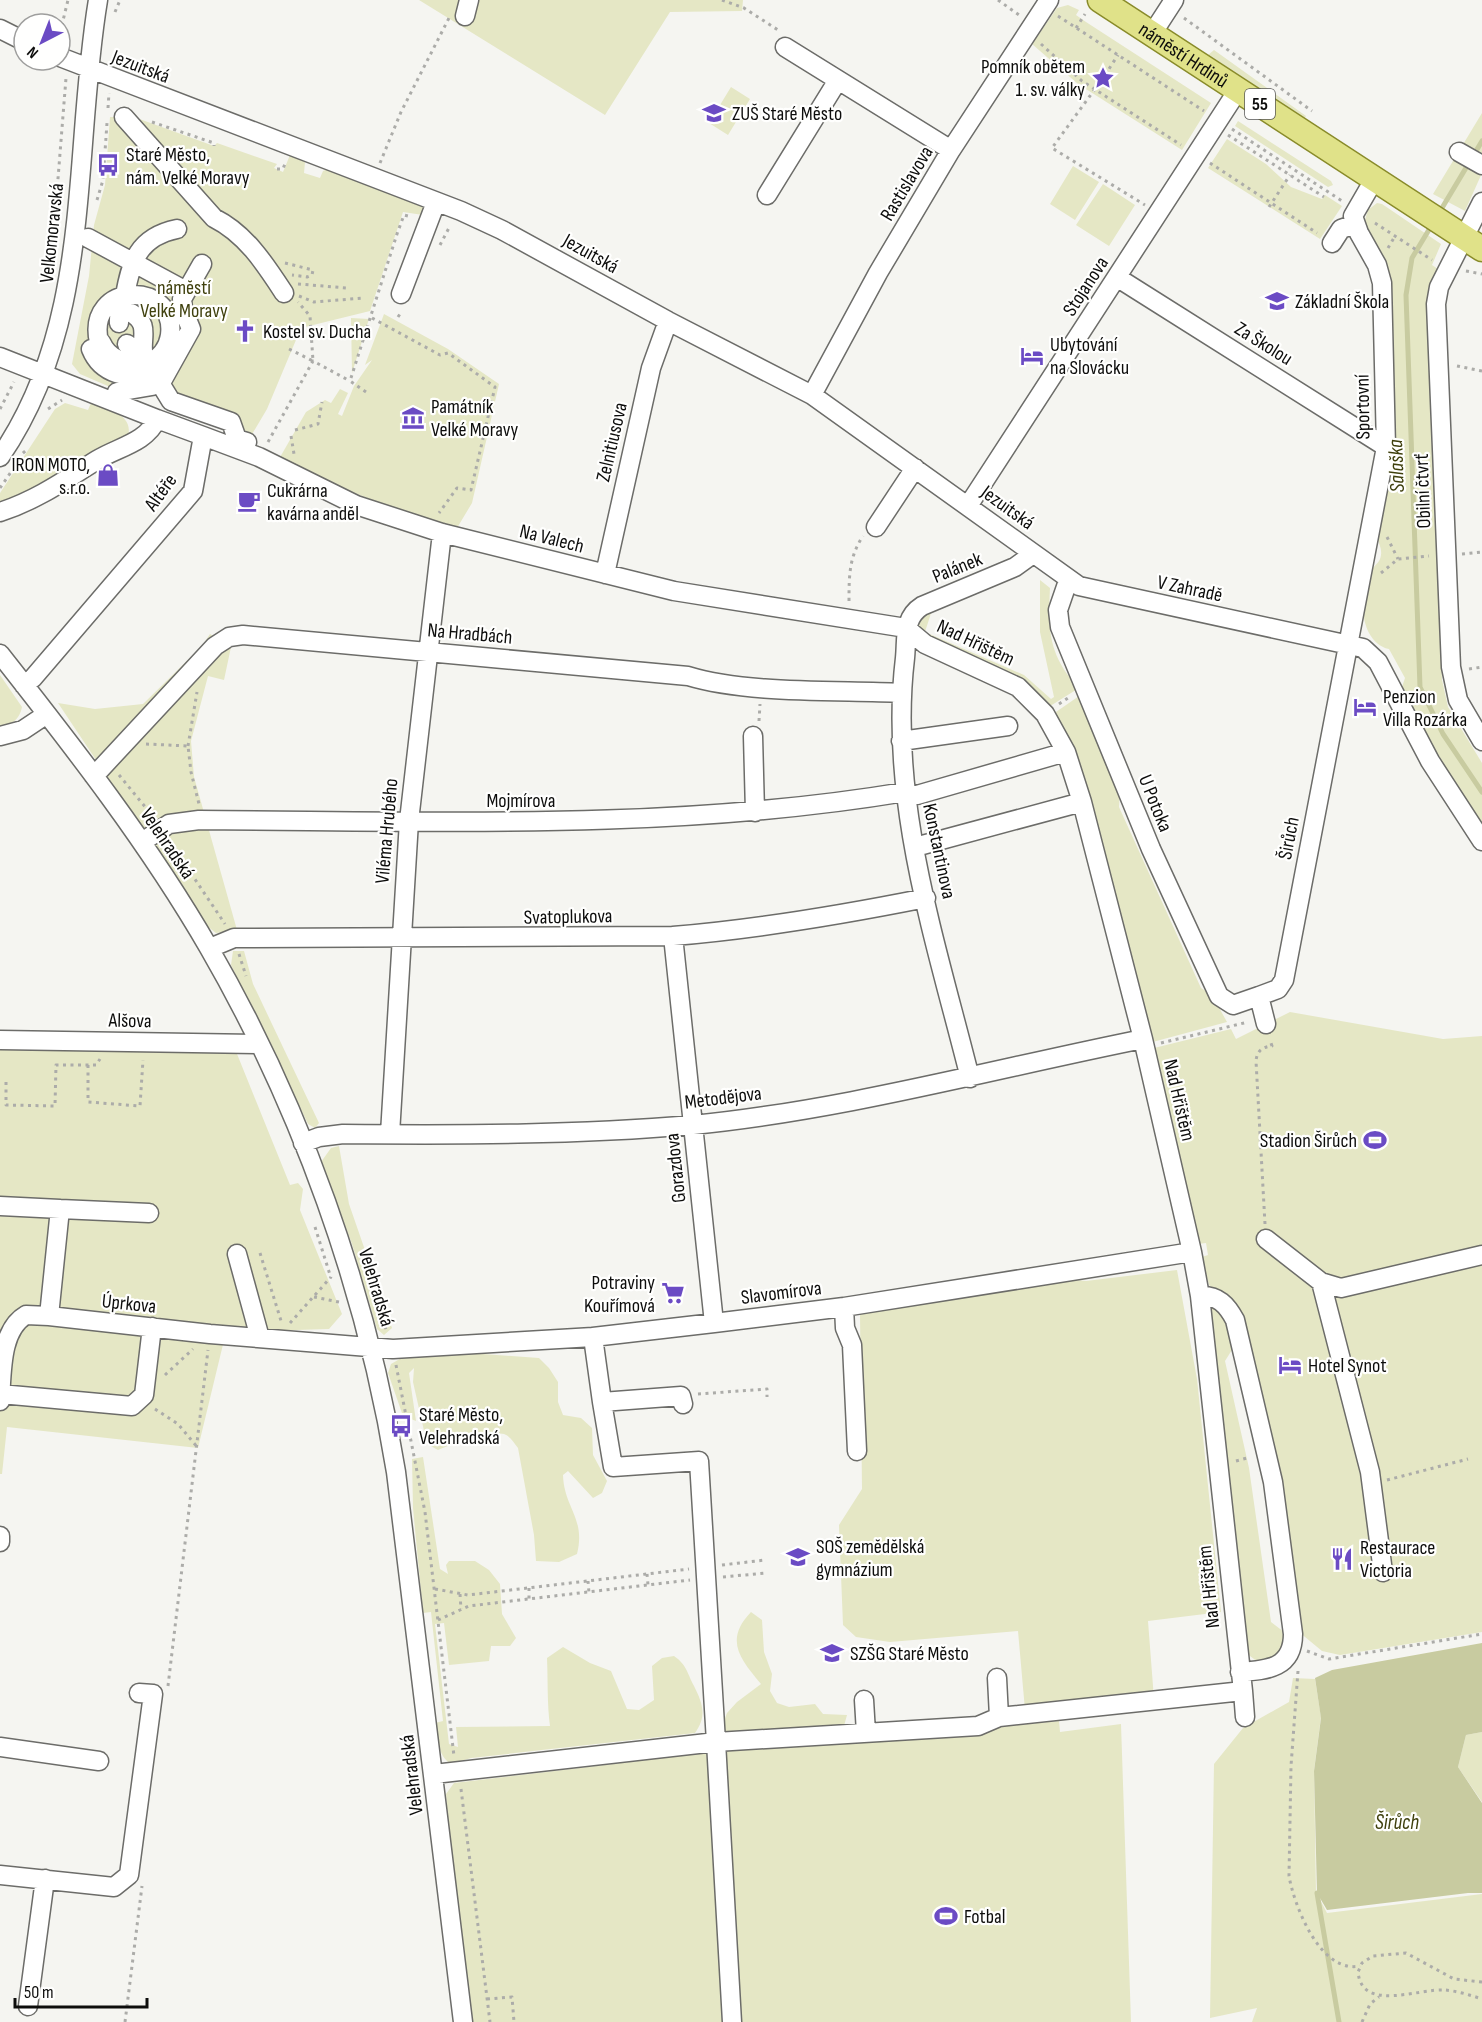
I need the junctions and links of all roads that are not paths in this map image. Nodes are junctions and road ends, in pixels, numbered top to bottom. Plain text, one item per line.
1 (98, 0) edge
2 (1100, 0) edge
3 (1047, 4) edge
4 (1172, 4) edge
5 (1152, 34) junction
6 (785, 47) dead end
7 (72, 66) edge
8 (88, 69) junction
9 (838, 80) junction
10 (1238, 90) junction
11 (124, 117) road end
12 (951, 150) junction
13 (1459, 152) dead end
14 (1482, 165) edge
15 (1375, 178) junction
16 (767, 195) dead end
17 (436, 202) junction
18 (1482, 202) edge
19 (1355, 217) junction
20 (177, 229) dead end
21 (88, 238) dead end
22 (1466, 239) edge
23 (1332, 243) dead end
24 (133, 261) junction
25 (202, 264) dead end
26 (1118, 278) junction
27 (186, 291) junction
28 (290, 291) road end
29 (401, 294) dead end
30 (125, 295) junction
31 (668, 321) junction
32 (132, 348) junction
33 (0, 357) edge
34 (45, 375) junction
35 (117, 392) dead end
36 (812, 395) junction
37 (157, 419) junction
38 (203, 436) junction
39 (255, 447) road end
40 (1386, 447) junction
41 (5, 450) edge
42 (915, 468) junction
43 (968, 506) junction
44 (0, 512) edge
45 (876, 527) dead end
46 (438, 532) junction
47 (1033, 554) junction
48 (605, 574) junction
49 (1068, 581) junction
50 (906, 628) junction
51 (1348, 645) junction
52 (426, 651) junction
53 (0, 654) edge
54 (24, 685) junction
55 (900, 693) junction
56 (47, 714) junction
57 (1008, 726) dead end
58 (0, 736) edge
59 (753, 736) road end
60 (901, 741) junction
61 (1482, 741) edge
62 (1066, 752) junction
63 (94, 776) junction
64 (905, 792) junction
65 (1082, 801) junction
66 (755, 812) junction
67 (409, 821) junction
68 (1482, 841) edge
69 (142, 842) junction
70 (915, 847) junction
71 (926, 898) junction
72 (673, 936) junction
73 (400, 940) junction
74 (210, 948) junction
75 (1259, 996) junction
76 (1266, 1024) road end
77 (0, 1041) edge
78 (1144, 1043) junction
79 (259, 1044) junction
80 (970, 1078) junction
81 (693, 1125) junction
82 (390, 1134) junction
83 (303, 1143) junction
84 (0, 1206) edge
85 (60, 1209) junction
86 (149, 1213) dead end
87 (1266, 1239) road end
88 (1192, 1252) junction
89 (237, 1254) dead end
90 (1482, 1255) edge
91 (1321, 1282) junction
92 (1200, 1296) junction
93 (844, 1307) junction
94 (49, 1316) junction
95 (714, 1323) junction
96 (152, 1327) junction
97 (593, 1337) junction
98 (260, 1338) junction
99 (372, 1349) junction
100 (0, 1394) edge
101 (682, 1400) road end
102 (0, 1401) edge
103 (602, 1402) junction
104 (857, 1451) dead end
105 (0, 1536) edge
106 (0, 1542) edge
107 (1383, 1572) dead end
108 (1240, 1672) junction
109 (997, 1678) dead end
110 (1243, 1691) junction
111 (139, 1693) dead end
112 (864, 1700) dead end
113 (999, 1716) junction
114 (1245, 1717) dead end
115 (866, 1733) junction
116 (716, 1742) junction
117 (0, 1747) edge
118 (99, 1761) dead end
119 (434, 1774) junction
120 (0, 1875) edge
121 (45, 1879) junction
122 (28, 2006) dead end
123 (463, 2022) edge
124 (732, 2022) edge

1 - 8 street, Velkomoravská
2 - 5 main road, náměstí Hrdinů / 55
3 - 12 street, Rastislavova
4 - 5 street
5 - 10 main road, náměstí Hrdinů / 55
6 - 9 street
7 - 8 street, Jezuitská
8 - 17 street, Jezuitská
8 - 34 street, Velkomoravská
9 - 12 street
9 - 16 street
10 - 15 main road, náměstí Hrdinů / 55
10 - 26 street, Stojanova
11 - 28 street
12 - 36 street, Rastislavova
13 - 14 street
15 - 19 street
15 - 22 main road, náměstí Hrdinů / 55
17 - 29 street
17 - 31 street, Jezuitská
18 - 22 street, Obilní čtvrť
19 - 23 street
19 - 40 street, Sportovní
20 - 24 street
21 - 24 street
22 - 61 street, Obilní čtvrť
24 - 27 street
24 - 30 street
25 - 27 street
26 - 40 street, Za Školou
26 - 43 street, Stojanova
27 - 32 street
30 - 32 street
30 - 32 street
30 - 32 street
31 - 36 street, Jezuitská
31 - 48 street, Zelnitiusova
32 - 35 street
32 - 39 street
33 - 34 street
34 - 37 street
34 - 41 street, Velkomoravská
36 - 42 street, Jezuitská
37 - 38 street
37 - 44 street
38 - 46 street, Na Valech
38 - 54 street, Altéře
40 - 51 street, Sportovní
42 - 43 street, Jezuitská
42 - 45 street
43 - 47 street, Jezuitská
46 - 48 street, Na Valech
46 - 52 street, Viléma Hrubého
47 - 49 street, V Zahradě
47 - 50 street, Palánek
48 - 50 street, Na Valech
49 - 51 street, V Zahradě
49 - 75 street, U Potoka
50 - 55 street, Konstantinova
50 - 62 street, Nad Hřištěm
51 - 68 street, V Zahradě
51 - 75 street, Širůch
52 - 55 street, Na Hradbách
52 - 63 street, Na Hradbách
52 - 67 street, Viléma Hrubého
53 - 54 street, Velehradská
54 - 56 street, Velehradská
55 - 60 street, Konstantinova
56 - 58 street
56 - 63 street, Velehradská
57 - 60 street
59 - 66 street
60 - 64 street, Konstantinova
62 - 64 street, Mojmírova
62 - 65 street, Nad Hřištěm
63 - 69 street, Velehradská
64 - 66 street, Mojmírova
64 - 70 street, Konstantinova
65 - 70 street
65 - 78 street, Nad Hřištěm
66 - 67 street, Mojmírova
67 - 69 street, Mojmírova
67 - 73 street, Viléma Hrubého
69 - 74 street, Velehradská
70 - 71 street, Konstantinova
71 - 72 street, Svatoplukova
71 - 80 street, Konstantinova
72 - 73 street, Svatoplukova
72 - 81 street, Gorazdova
73 - 74 street, Svatoplukova
73 - 82 street, Viléma Hrubého
74 - 79 street, Velehradská
75 - 76 street
77 - 79 street, Alšova
78 - 80 street, Metodějova
78 - 88 street, Nad Hřištěm
79 - 83 street, Velehradská
80 - 81 street, Metodějova
81 - 82 street, Metodějova
81 - 95 street, Gorazdova
82 - 83 street, Metodějova
83 - 99 street, Velehradská
84 - 85 street
85 - 86 street
85 - 94 street
87 - 91 street
88 - 92 street, Nad Hřištěm
88 - 93 street, Slavomírova
89 - 98 street
90 - 91 street
91 - 107 street
92 - 108 street, Nad Hřištěm
92 - 108 street
93 - 95 street, Slavomírova
93 - 104 street
94 - 96 street, Úprkova
94 - 100 street, Úprkova
95 - 97 street, Slavomírova
96 - 98 street, Úprkova
96 - 100 street
97 - 99 street, Slavomírova
97 - 103 street
98 - 99 street, Úprkova
99 - 119 street, Velehradská
100 - 102 street, Úprkova
101 - 103 street
103 - 116 street
105 - 106 street
108 - 110 street, Nad Hřištěm
109 - 113 street
110 - 113 street
110 - 114 street, Nad Hřištěm
111 - 121 street
112 - 115 street
113 - 115 street
115 - 116 street
116 - 119 street
116 - 124 street
117 - 118 street
119 - 123 street, Velehradská
120 - 121 street
121 - 122 street

